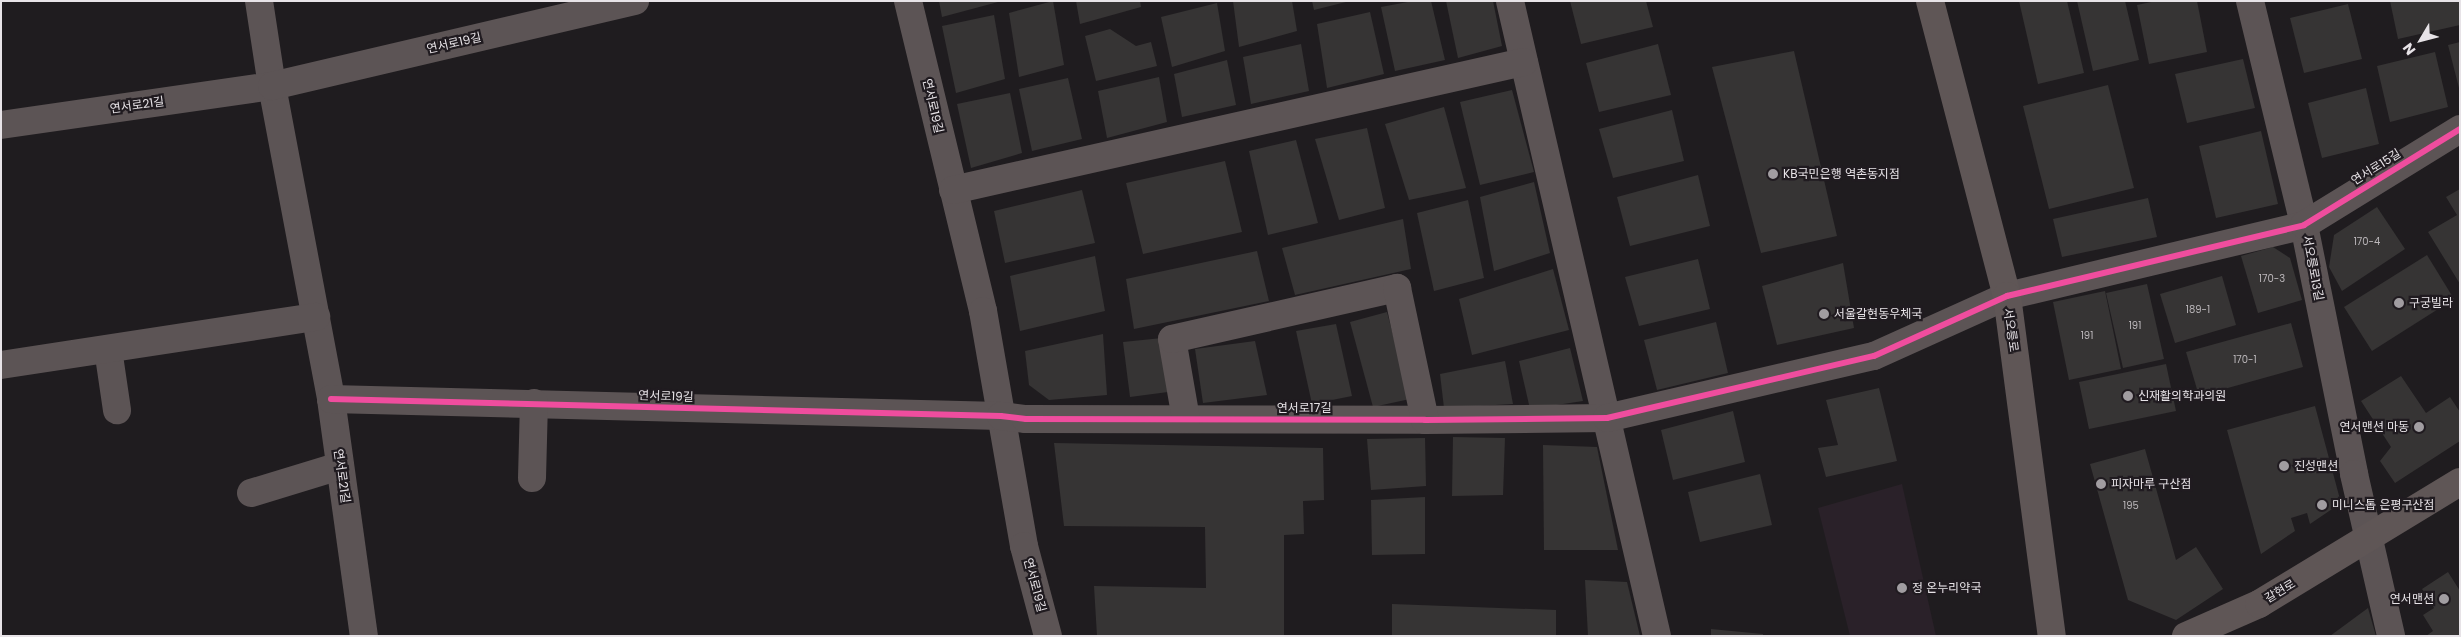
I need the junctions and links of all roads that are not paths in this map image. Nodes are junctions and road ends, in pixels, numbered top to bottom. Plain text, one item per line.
1 (259, 1) edge
2 (635, 1) edge
3 (908, 1) edge
4 (1510, 1) edge
5 (1930, 1) edge
6 (2250, 1) edge
7 (1524, 62) junction
8 (272, 86) junction
9 (1, 125) edge
10 (2460, 129) edge
11 (954, 190) junction
12 (2304, 225) junction
13 (2007, 296) junction
14 (316, 318) junction
15 (108, 349) junction
16 (1, 365) edge
17 (331, 399) junction
18 (534, 403) junction
19 (117, 410) dead end
20 (1001, 416) junction
21 (1607, 418) junction
22 (1186, 419) junction
23 (1425, 420) junction
24 (340, 466) junction
25 (532, 478) dead end
26 (2460, 482) edge
27 (251, 493) dead end
28 (2369, 537) junction
29 (364, 636) edge
30 (1048, 636) edge
31 (1657, 636) edge
32 (2052, 636) edge
33 (2186, 636) edge
34 (2391, 636) edge

1 - 8 street, 연서로21길
2 - 8 street, 연서로19길
3 - 11 street, 연서로19길
4 - 7 street
5 - 13 main road, 서오릉로
6 - 12 street, 서오릉로13길
7 - 11 street
7 - 21 street
8 - 9 street, 연서로21길
8 - 14 street, 연서로21길
10 - 12 street, 연서로15길
11 - 20 street, 연서로19길
12 - 13 street, 연서로15길
12 - 28 street, 서오릉로13길
13 - 21 street, 연서로17길
13 - 32 main road, 서오릉로
14 - 15 street
14 - 17 street, 연서로21길
15 - 16 street
15 - 19 street
17 - 18 street, 연서로19길
17 - 24 street, 연서로21길
18 - 20 street, 연서로19길
18 - 25 street
20 - 22 street, 연서로17길
20 - 30 street, 연서로19길
21 - 23 street, 연서로17길
21 - 31 street
22 - 23 street, 연서로17길
22 - 23 street
24 - 27 street
24 - 29 street, 연서로21길
26 - 28 main road, 갈현로
28 - 33 main road, 갈현로
28 - 34 street

